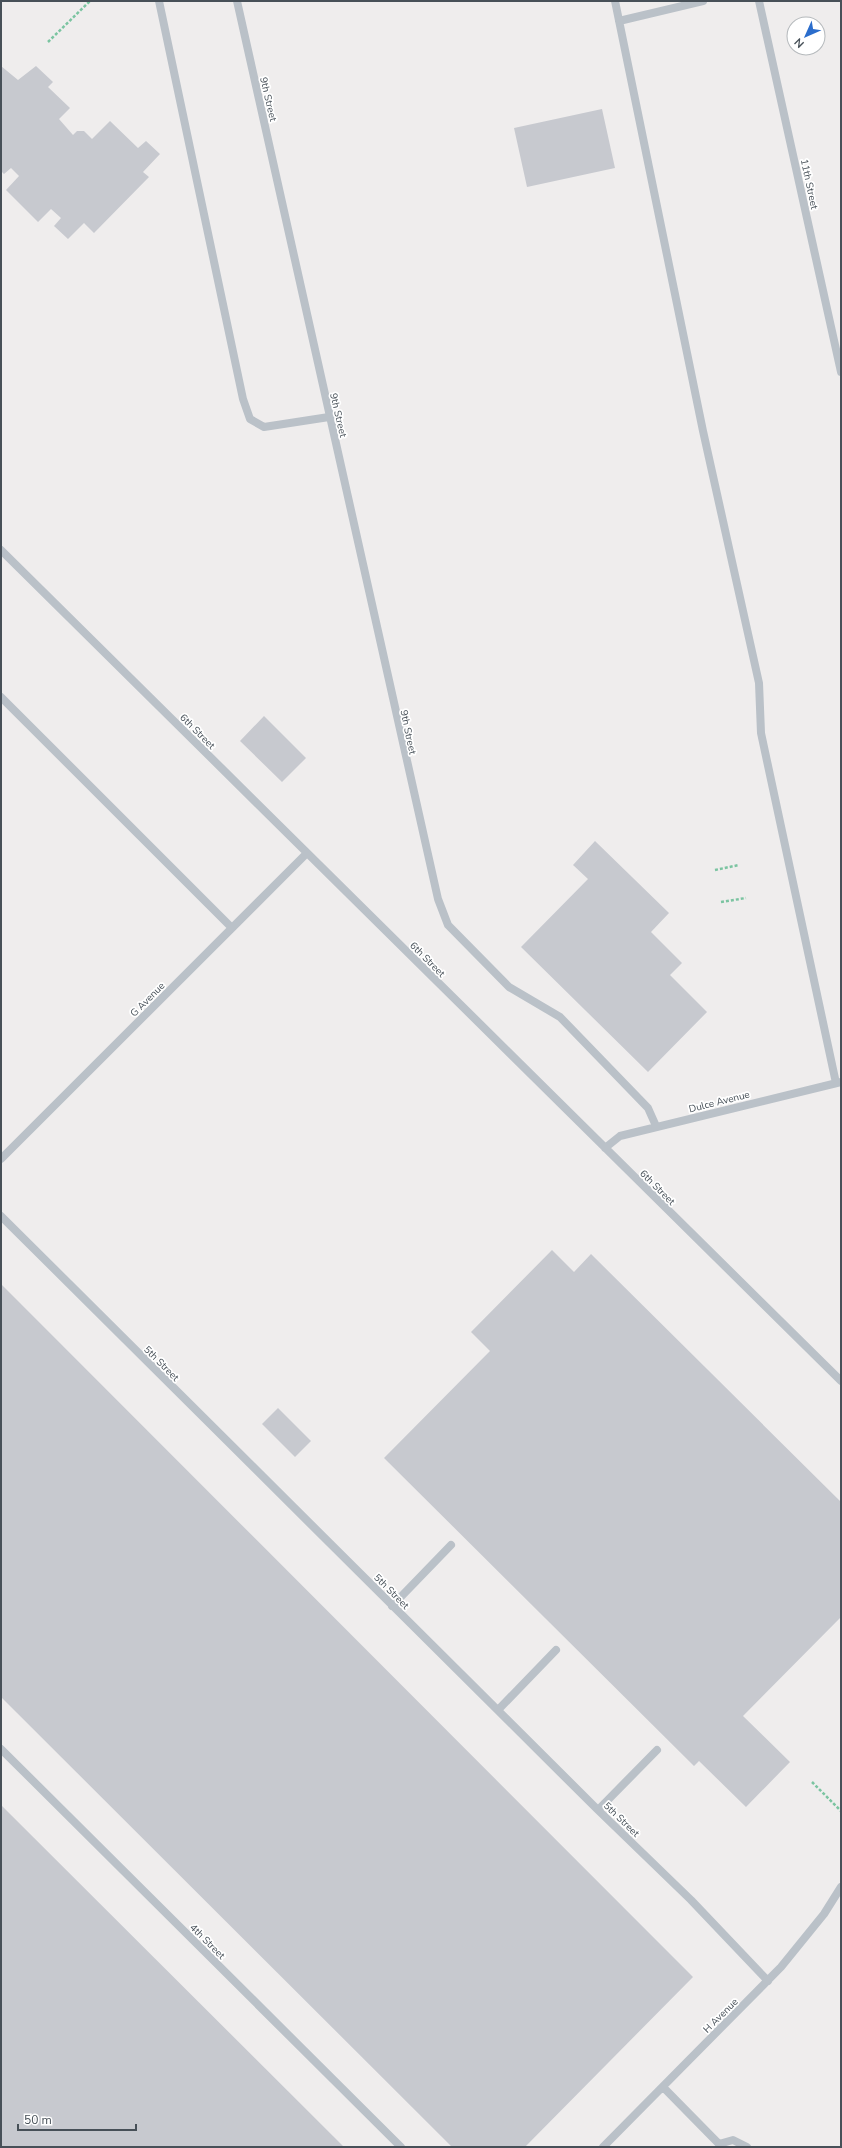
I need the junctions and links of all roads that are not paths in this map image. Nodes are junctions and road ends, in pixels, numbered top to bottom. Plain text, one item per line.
1 (159, 1) edge
2 (237, 1) edge
3 (615, 1) edge
4 (704, 1) edge
5 (760, 1) edge
6 (619, 22) junction
7 (841, 372) edge
8 (329, 417) junction
9 (1, 550) edge
10 (1, 697) edge
11 (307, 853) junction
12 (232, 928) junction
13 (839, 1082) edge
14 (656, 1126) junction
15 (605, 1148) junction
16 (1, 1159) edge
17 (1, 1216) edge
18 (841, 1381) edge
19 (451, 1546) dead end
20 (392, 1606) junction
21 (556, 1650) dead end
22 (498, 1710) junction
23 (1, 1749) edge
24 (657, 1750) dead end
25 (598, 1810) junction
26 (841, 1887) edge
27 (768, 1981) junction
28 (663, 2087) junction
29 (720, 2146) edge
30 (401, 2147) edge
31 (602, 2147) edge
32 (747, 2147) edge

1 - 8 lane
2 - 8 lane, 9th Street
3 - 6 lane
4 - 6 lane
5 - 7 lane, 11th Street
6 - 13 lane
8 - 14 lane, 9th Street
9 - 11 lane, 6th Street
10 - 12 lane
11 - 12 lane, G Avenue
11 - 15 lane, 6th Street
12 - 16 lane, G Avenue
13 - 14 lane, Dulce Avenue
14 - 15 lane, Dulce Avenue
15 - 18 lane, 6th Street
17 - 20 lane, 5th Street
19 - 20 lane
20 - 22 lane, 5th Street
21 - 22 lane
22 - 25 lane, 5th Street
23 - 30 lane, 4th Street
24 - 25 lane
25 - 27 lane, 5th Street
26 - 27 lane, H Avenue
27 - 28 lane, H Avenue
28 - 29 lane
28 - 31 lane, H Avenue
29 - 32 lane

